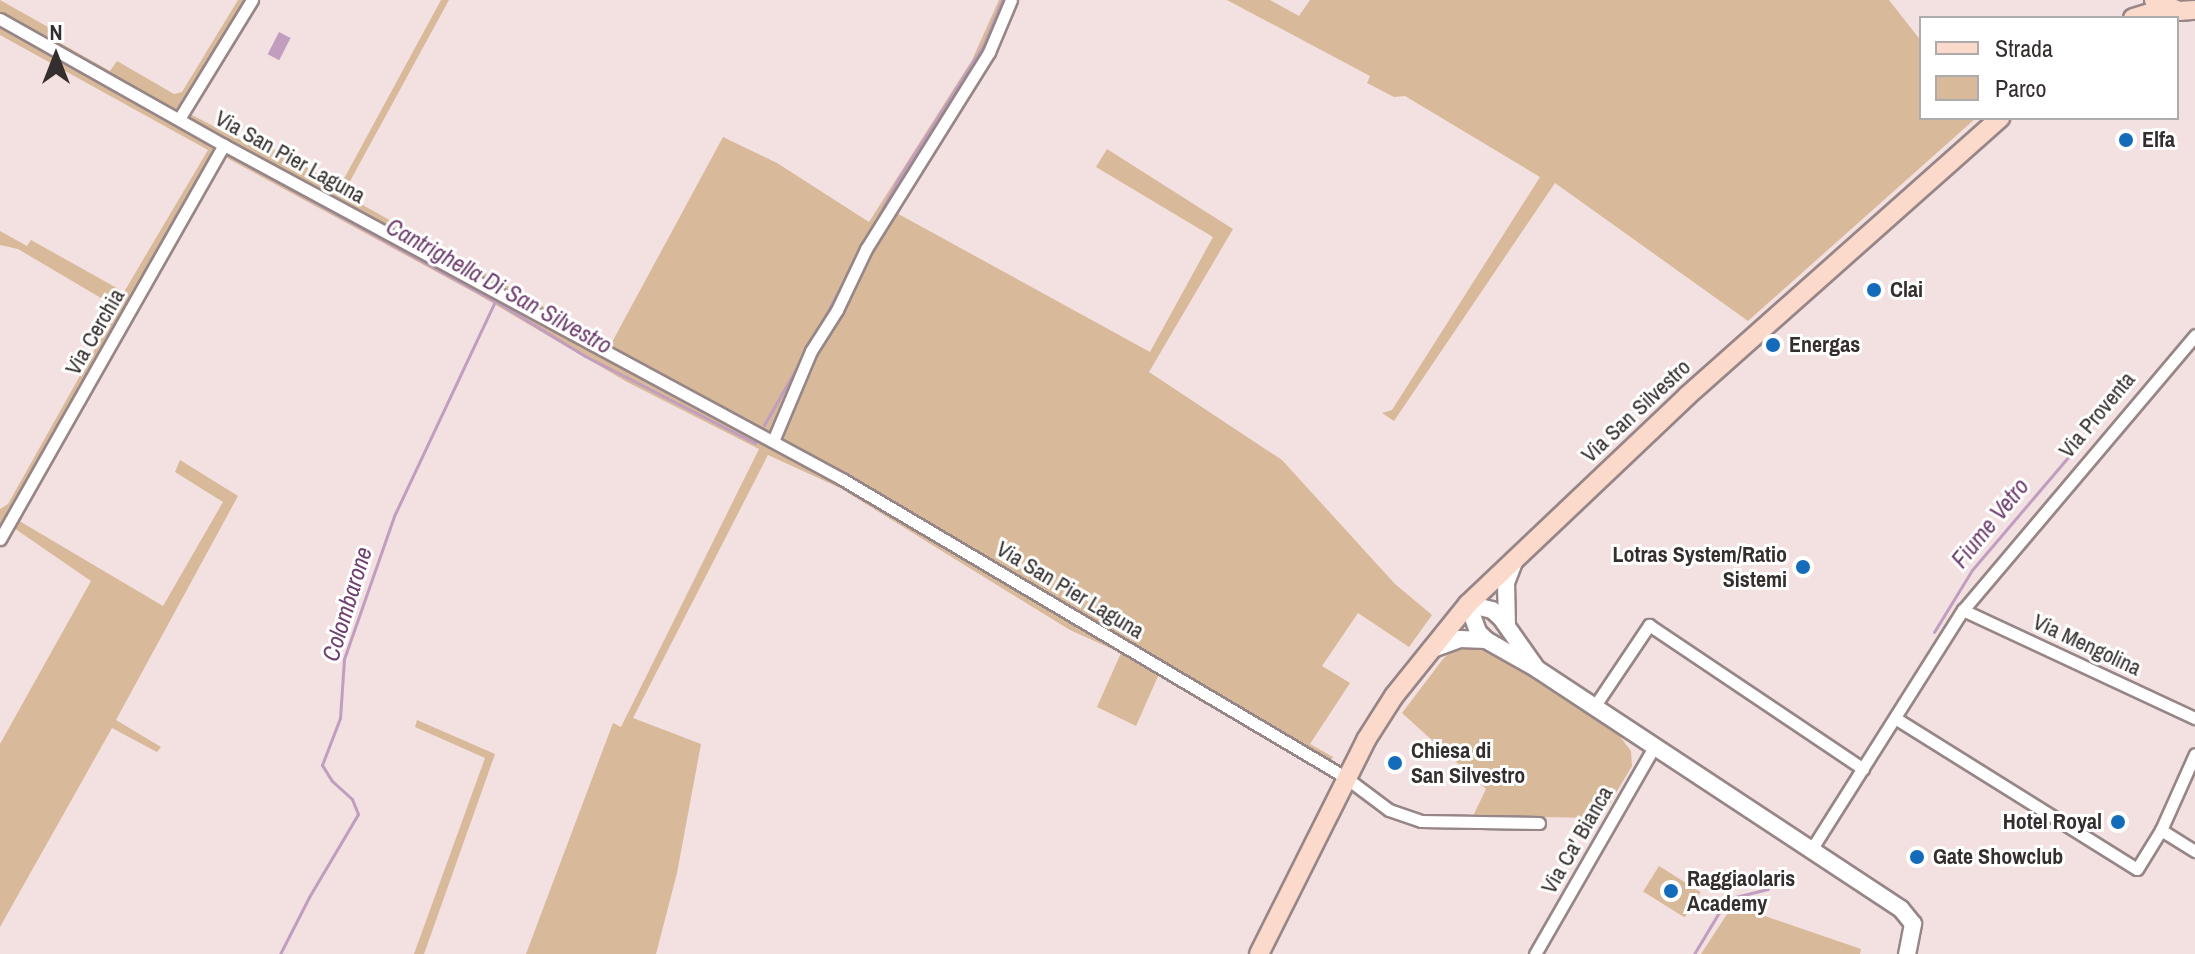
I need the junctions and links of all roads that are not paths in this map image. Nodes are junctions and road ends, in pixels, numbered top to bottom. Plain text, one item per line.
1 (252, 0) edge
2 (1011, 0) edge
3 (2160, 4) edge
4 (2195, 10) edge
5 (2137, 16) edge
6 (0, 19) edge
7 (179, 119) junction
8 (1998, 120) edge
9 (224, 145) junction
10 (2195, 335) edge
11 (773, 441) junction
12 (0, 539) edge
13 (1526, 546) junction
14 (1468, 604) junction
15 (1963, 610) junction
16 (1507, 626) junction
17 (1486, 640) junction
18 (1429, 651) junction
19 (1537, 669) junction
20 (1594, 707) junction
21 (1895, 718) junction
22 (2195, 718) edge
23 (1654, 747) junction
24 (2195, 754) edge
25 (1863, 769) junction
26 (1345, 777) junction
27 (1539, 823) dead end
28 (2161, 830) junction
29 (1811, 850) junction
30 (2195, 851) edge
31 (1259, 954) edge
32 (1535, 954) edge
33 (1907, 954) edge

1 - 7 street
2 - 11 street
3 - 4 main road
3 - 5 main road
6 - 7 street, Via San Pier Laguna
7 - 9 street, Via San Pier Laguna
8 - 13 main road, Via San Silvestro
9 - 11 street, Via San Pier Laguna
9 - 12 street, Via Cerchia
10 - 15 street, Via Proventa
11 - 26 street, Via San Pier Laguna
13 - 14 main road, Via San Silvestro
13 - 16 street
14 - 16 street
14 - 17 street
14 - 18 main road, Via San Silvestro
15 - 21 street, Via Proventa
15 - 22 street, Via Mengolina
16 - 19 street
17 - 18 street
17 - 19 street
18 - 26 main road, Via San Silvestro
19 - 20 street
20 - 23 street
20 - 25 street
21 - 25 street, Via Proventa
21 - 28 street
23 - 29 street
23 - 32 street, Via Ca' Bianca
24 - 28 street
25 - 29 street, Via Proventa
26 - 27 street
26 - 31 main road, Via San Silvestro
28 - 30 street
29 - 33 street

